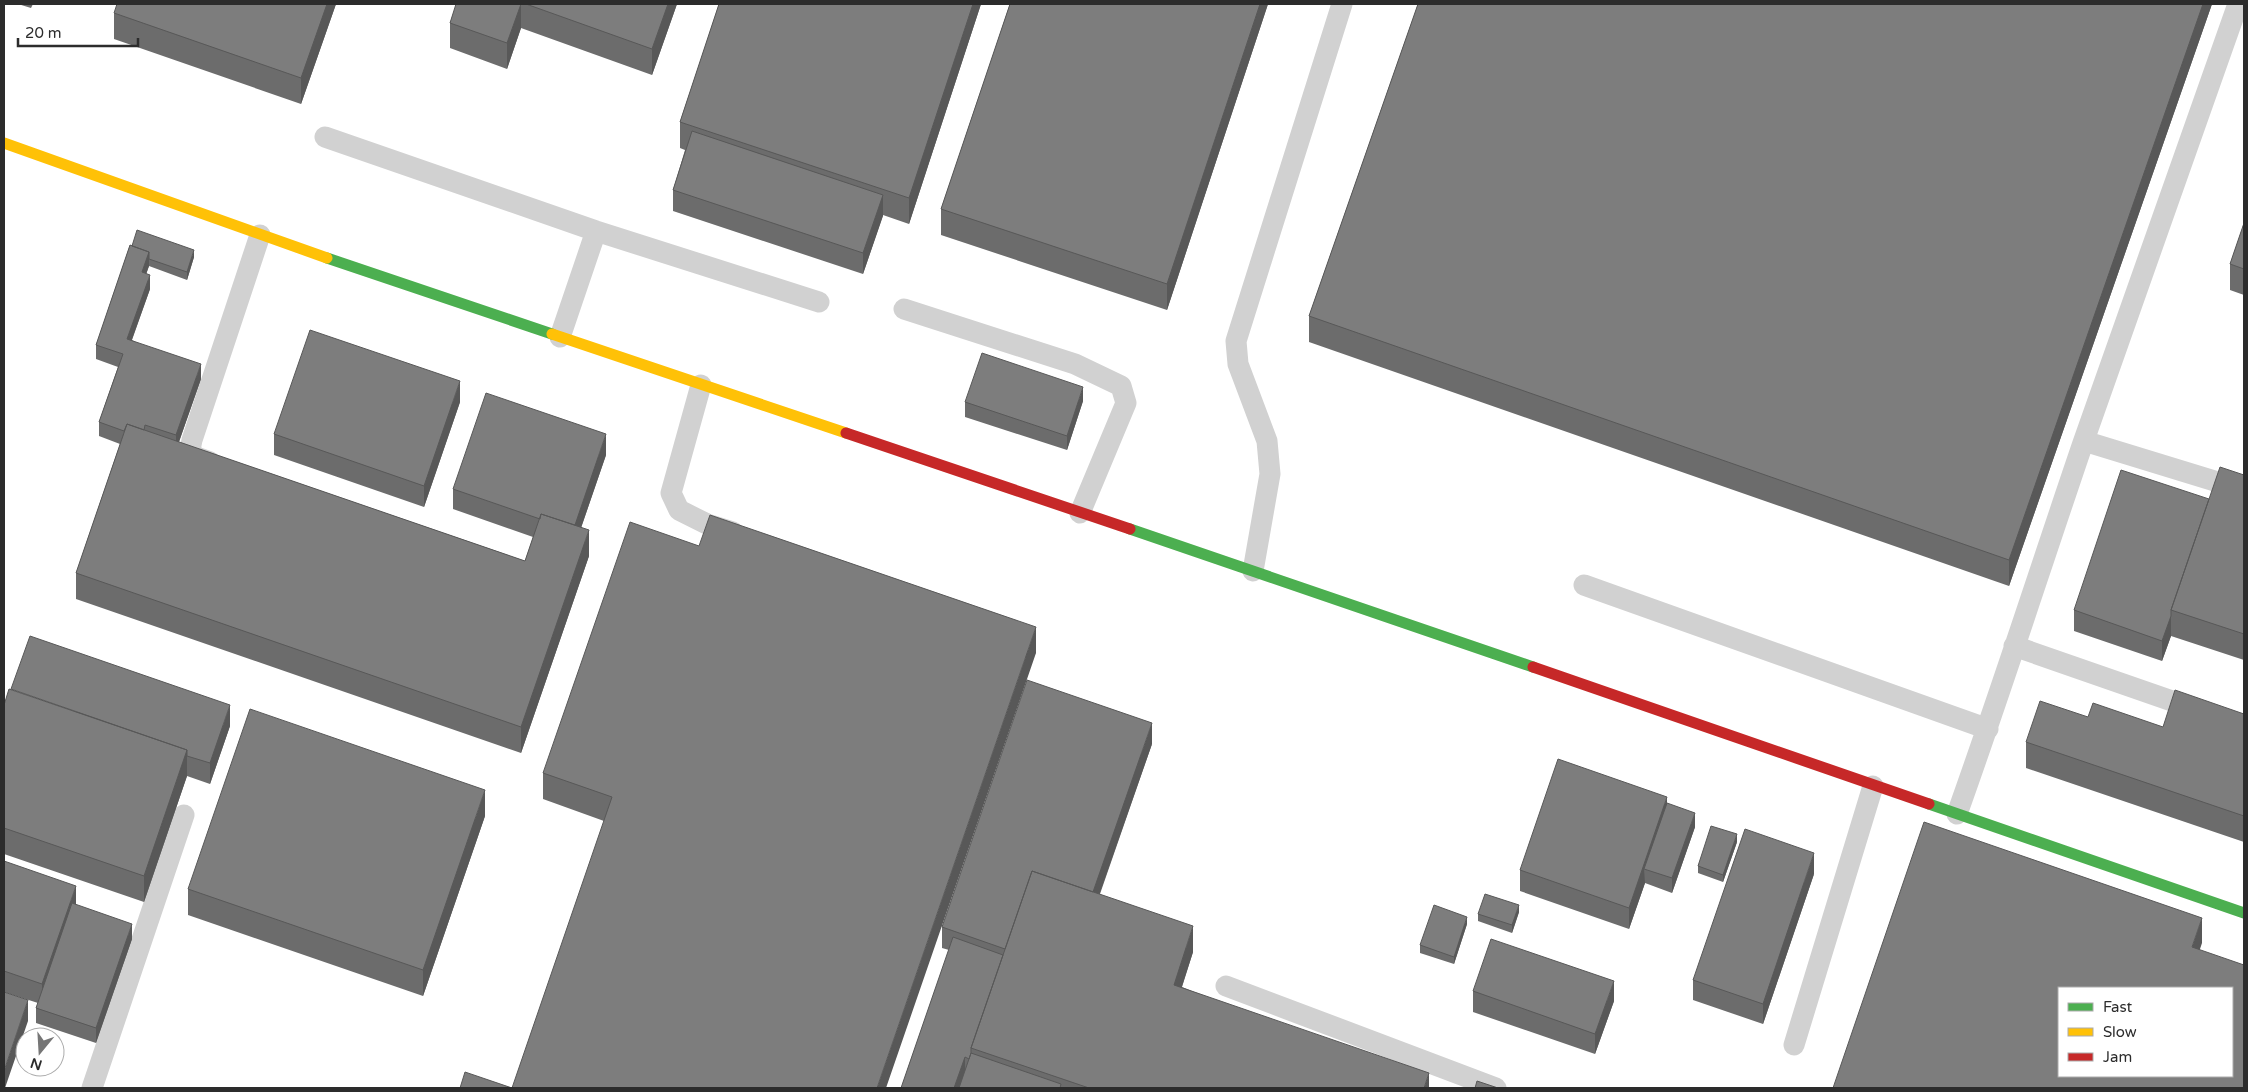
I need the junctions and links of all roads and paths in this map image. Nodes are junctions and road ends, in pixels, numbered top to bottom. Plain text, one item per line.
1 (1342, 4) edge
2 (2238, 4) edge
3 (326, 137) dead end
4 (4, 143) edge
5 (596, 231) junction
6 (260, 235) junction
7 (819, 302) dead end
8 (904, 309) dead end
9 (560, 337) junction
10 (701, 385) junction
11 (2084, 441) junction
12 (233, 470) edge
13 (2244, 490) edge
14 (1080, 513) junction
15 (753, 538) edge
16 (1253, 570) junction
17 (1584, 585) dead end
18 (2014, 646) junction
19 (2244, 726) edge
20 (1988, 729) junction
21 (1873, 786) junction
22 (1957, 814) junction
23 (184, 815) dead end
24 (2244, 913) edge
25 (1226, 986) dead end
26 (1794, 1046) dead end
27 (1450, 1080) edge
28 (92, 1088) edge
29 (1496, 1088) edge

1 - 16 lane
2 - 11 lane
3 - 5 lane
4 - 6 street
5 - 7 lane
5 - 9 lane
6 - 9 street
6 - 12 lane
8 - 14 lane
9 - 10 street
10 - 14 street
10 - 15 lane
11 - 13 lane
11 - 18 lane
14 - 16 street
16 - 21 street
17 - 20 lane
18 - 19 lane
18 - 20 lane
20 - 22 lane
21 - 22 street
21 - 26 lane
22 - 24 street
23 - 28 lane
25 - 27 lane
27 - 29 lane

